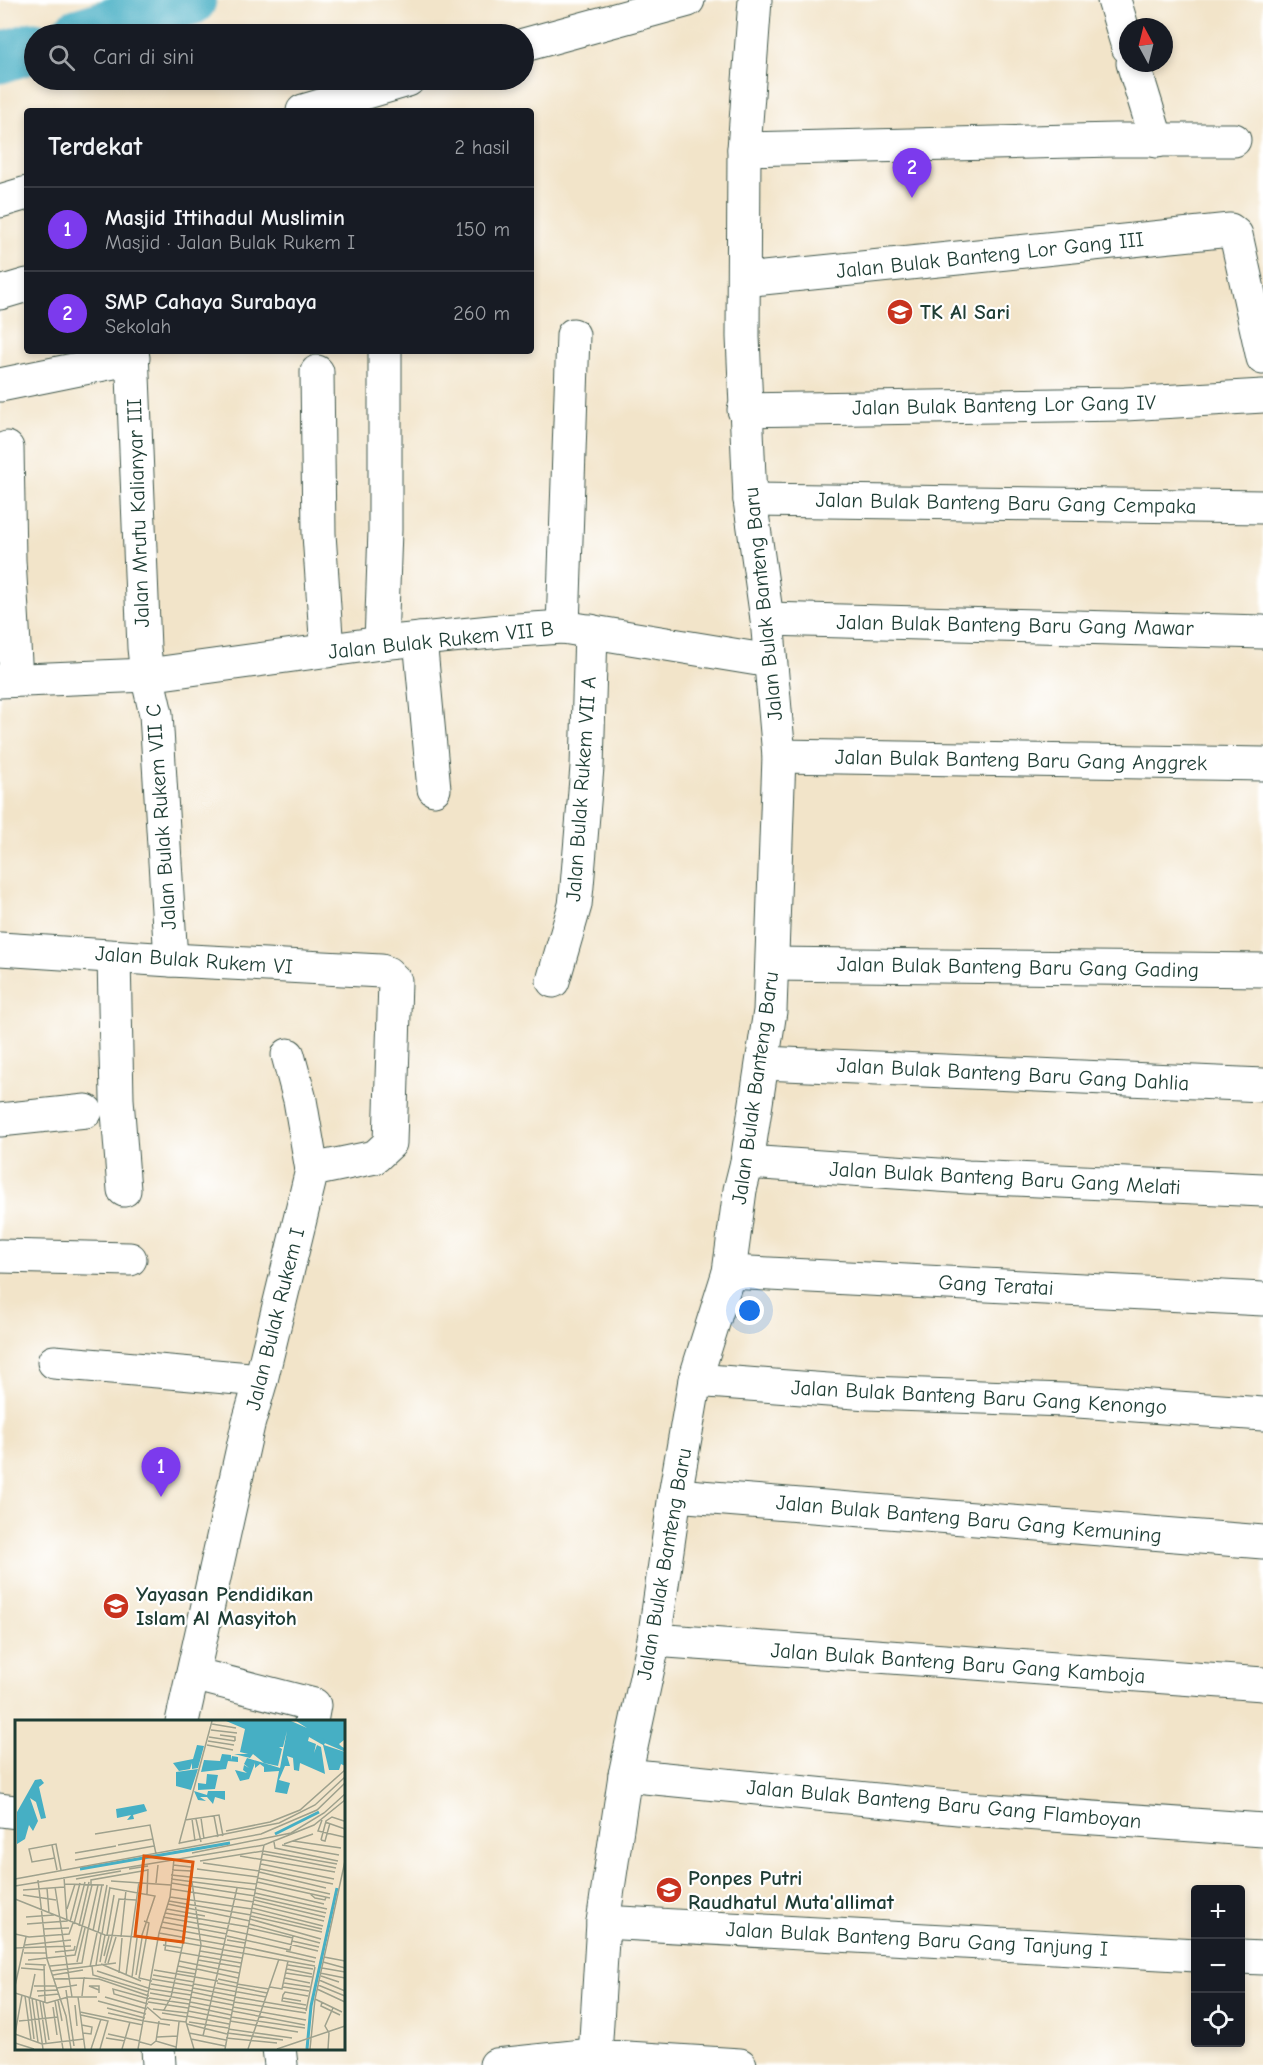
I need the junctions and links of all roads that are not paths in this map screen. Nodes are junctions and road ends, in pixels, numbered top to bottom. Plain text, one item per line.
1 (688, 0) edge
2 (755, 0) edge
3 (1114, 0) edge
4 (1119, 18) edge
5 (534, 42) edge
6 (1136, 72) edge
7 (374, 90) edge
8 (313, 108) edge
9 (1234, 140) dead end
10 (1157, 141) junction
11 (744, 149) junction
12 (24, 194) edge
13 (0, 201) edge
14 (744, 280) junction
15 (24, 286) edge
16 (0, 293) edge
17 (573, 335) dead end
18 (385, 354) edge
19 (133, 355) edge
20 (1263, 358) edge
21 (316, 372) dead end
22 (0, 385) edge
23 (1263, 396) edge
24 (744, 410) junction
25 (7, 447) dead end
26 (750, 500) junction
27 (1263, 507) edge
28 (767, 619) junction
29 (577, 629) junction
30 (1263, 632) edge
31 (420, 639) junction
32 (381, 643) junction
33 (327, 651) junction
34 (765, 660) junction
35 (147, 675) junction
36 (8, 680) edge
37 (779, 756) junction
38 (1263, 764) edge
39 (434, 789) dead end
40 (0, 949) edge
41 (114, 957) junction
42 (171, 960) junction
43 (773, 964) junction
44 (1263, 970) edge
45 (553, 981) dead end
46 (288, 1055) dead end
47 (763, 1063) junction
48 (1263, 1085) edge
49 (86, 1111) dead end
50 (0, 1120) edge
51 (747, 1162) junction
52 (312, 1170) junction
53 (124, 1190) dead end
54 (1263, 1190) edge
55 (0, 1256) edge
56 (130, 1258) dead end
57 (729, 1272) junction
58 (1263, 1299) edge
59 (54, 1362) dead end
60 (261, 1380) junction
61 (695, 1380) junction
62 (1263, 1414) edge
63 (675, 1495) junction
64 (1263, 1542) edge
65 (654, 1640) junction
66 (193, 1674) junction
67 (1263, 1684) edge
68 (313, 1713) edge
69 (182, 1720) edge
70 (625, 1775) junction
71 (0, 1810) edge
72 (15, 1812) edge
73 (1263, 1830) edge
74 (603, 1922) junction
75 (1191, 1955) edge
76 (1245, 1957) edge
77 (1263, 1958) edge
78 (158, 2050) edge
79 (279, 2050) edge
80 (584, 2058) edge
81 (159, 2065) edge
82 (281, 2065) edge
83 (496, 2065) edge
84 (740, 2065) edge

1 - 5 street
2 - 11 street, Jalan Bulak Banteng Baru
3 - 4 street
6 - 10 street
7 - 8 street
9 - 10 street
10 - 11 street
11 - 14 street, Jalan Bulak Banteng Baru
12 - 13 street
14 - 20 street, Jalan Bulak Banteng Lor Gang III
14 - 24 street, Jalan Bulak Banteng Baru
15 - 16 street
17 - 29 street, Jalan Bulak Rukem VII A
18 - 32 street
19 - 22 street
19 - 35 street, Jalan Mrutu Kalianyar III
21 - 33 street
23 - 24 street, Jalan Bulak Banteng Lor Gang IV
24 - 26 street, Jalan Bulak Banteng Baru
25 - 36 street
26 - 27 street, Jalan Bulak Banteng Baru Gang Cempaka
26 - 28 street, Jalan Bulak Banteng Baru
28 - 30 street, Jalan Bulak Banteng Baru Gang Mawar
28 - 34 street, Jalan Bulak Banteng Baru
29 - 31 street, Jalan Bulak Rukem VII B
29 - 34 street, Jalan Bulak Rukem VII B
29 - 45 street, Jalan Bulak Rukem VII A
31 - 32 street, Jalan Bulak Rukem VII B
31 - 39 street
32 - 33 street, Jalan Bulak Rukem VII B
33 - 35 street, Jalan Bulak Rukem VII B
34 - 37 street, Jalan Bulak Banteng Baru
35 - 36 street, Jalan Bulak Rukem VII B
35 - 42 street, Jalan Bulak Rukem VII C
37 - 38 street, Jalan Bulak Banteng Baru Gang Anggrek
37 - 43 street, Jalan Bulak Banteng Baru
40 - 41 street, Jalan Bulak Rukem VI
41 - 42 street, Jalan Bulak Rukem VI
41 - 53 street
42 - 52 street, Jalan Bulak Rukem VI
43 - 44 street, Jalan Bulak Banteng Baru Gang Gading
43 - 47 street, Jalan Bulak Banteng Baru
46 - 52 street
47 - 48 street, Jalan Bulak Banteng Baru Gang Dahlia
47 - 51 street, Jalan Bulak Banteng Baru
49 - 50 street
51 - 54 street, Jalan Bulak Banteng Baru Gang Melati
51 - 57 street, Jalan Bulak Banteng Baru
52 - 60 street, Jalan Bulak Rukem I
55 - 56 street
57 - 58 street, Gang Teratai
57 - 61 street, Jalan Bulak Banteng Baru
59 - 60 street
60 - 66 street, Jalan Bulak Rukem I
61 - 62 street, Jalan Bulak Banteng Baru Gang Kenongo
61 - 63 street, Jalan Bulak Banteng Baru
63 - 64 street, Jalan Bulak Banteng Baru Gang Kemuning
63 - 65 street, Jalan Bulak Banteng Baru
65 - 67 street, Jalan Bulak Banteng Baru Gang Kamboja
65 - 70 street, Jalan Bulak Banteng Baru
66 - 68 street
66 - 69 street, Jalan Bulak Rukem I
70 - 73 street, Jalan Bulak Banteng Baru Gang Flamboyan
70 - 74 street, Jalan Bulak Banteng Baru
71 - 72 street
74 - 75 street, Jalan Bulak Banteng Baru Gang Tanjung I
74 - 80 street, Jalan Bulak Banteng Baru
76 - 77 street
78 - 81 street
79 - 82 street
80 - 83 street
80 - 84 street

